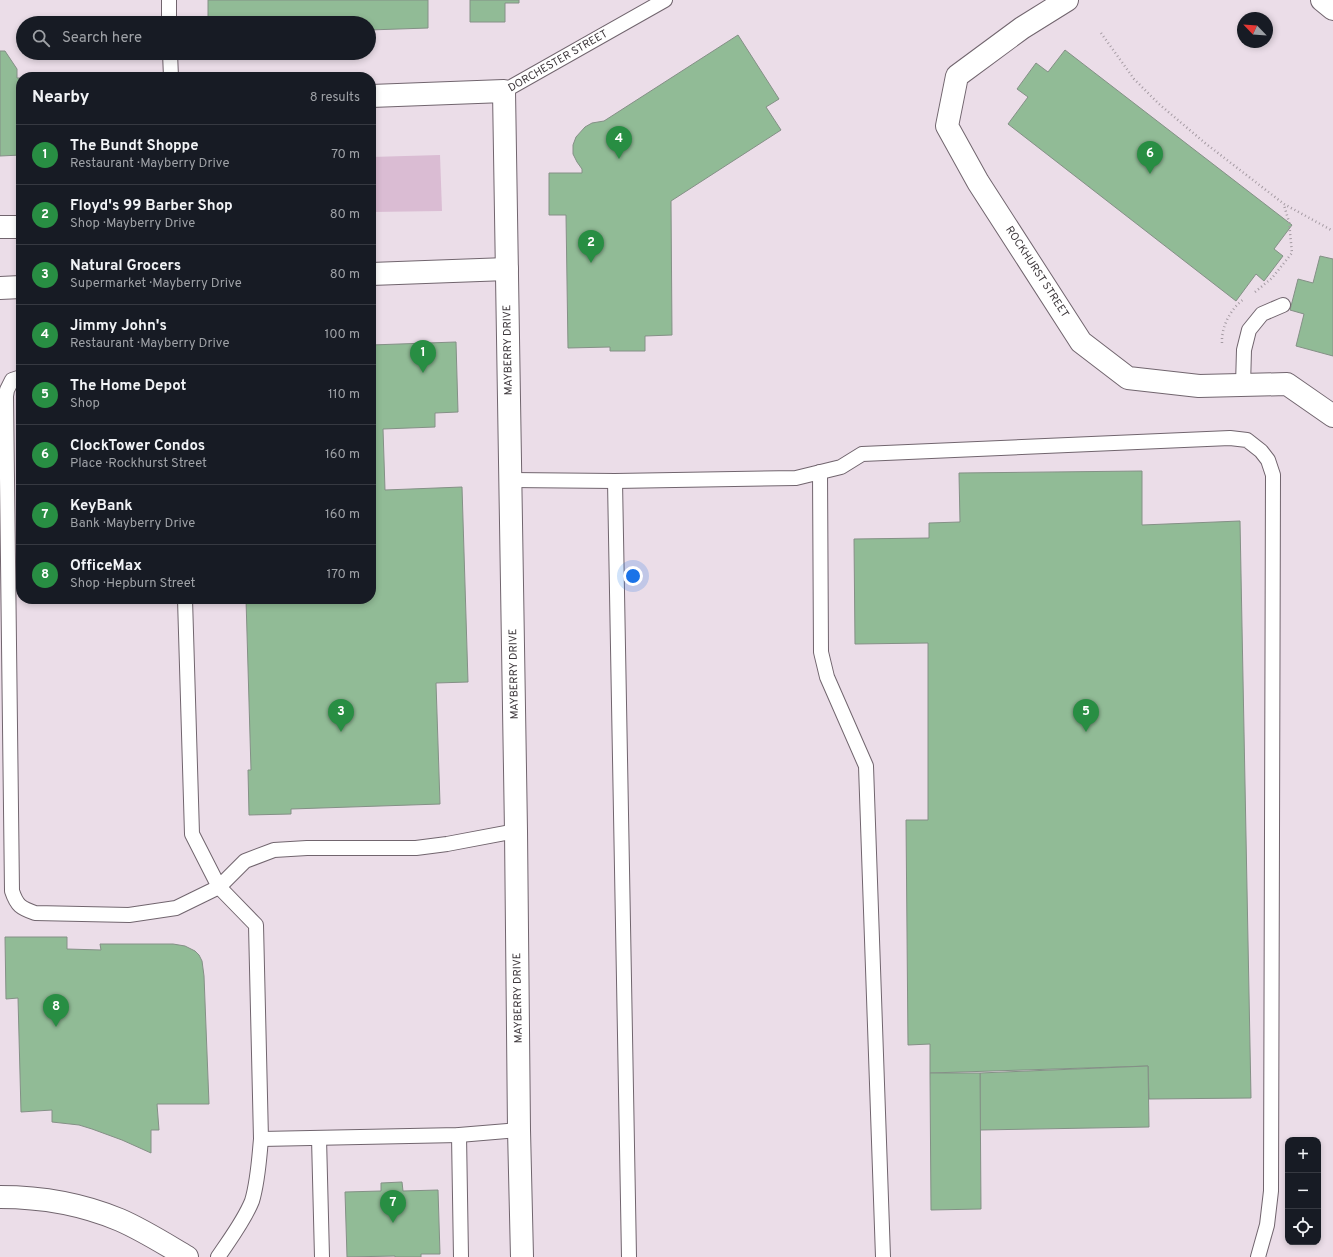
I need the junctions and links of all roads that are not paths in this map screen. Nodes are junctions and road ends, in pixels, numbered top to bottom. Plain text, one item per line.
1 (169, 0) edge
2 (665, 0) edge
3 (1067, 0) edge
4 (1322, 0) edge
5 (1333, 9) edge
6 (169, 16) edge
7 (170, 60) edge
8 (171, 72) edge
9 (504, 92) junction
10 (376, 96) edge
11 (16, 227) edge
12 (0, 228) edge
13 (507, 269) junction
14 (376, 274) edge
15 (16, 287) edge
16 (0, 288) edge
17 (1282, 305) dead end
18 (16, 379) edge
19 (1243, 385) junction
20 (1333, 416) edge
21 (820, 472) junction
22 (511, 480) junction
23 (615, 481) junction
24 (185, 604) edge
25 (516, 831) junction
26 (219, 887) junction
27 (519, 1130) junction
28 (459, 1135) junction
29 (319, 1138) junction
30 (260, 1139) junction
31 (0, 1197) edge
32 (187, 1257) edge
33 (218, 1257) edge
34 (322, 1257) edge
35 (461, 1257) edge
36 (522, 1257) edge
37 (628, 1257) edge
38 (882, 1257) edge
39 (1258, 1257) edge

1 - 6 lane
2 - 9 lane, DORCHESTER STREET
3 - 19 street, ROCKHURST STREET
4 - 5 street
7 - 8 lane
9 - 10 street, DORCHESTER STREET
9 - 13 street, MAYBERRY DRIVE
11 - 12 street
13 - 14 street
13 - 22 street, MAYBERRY DRIVE
15 - 16 street
17 - 19 lane
18 - 26 lane
19 - 20 street, ROCKHURST STREET
21 - 23 lane
21 - 38 lane
21 - 39 lane
22 - 23 lane
22 - 25 street, MAYBERRY DRIVE
23 - 37 lane
24 - 26 lane
25 - 26 lane
25 - 27 street, MAYBERRY DRIVE
26 - 30 lane
27 - 28 lane
27 - 36 street, MAYBERRY DRIVE
28 - 29 lane
28 - 35 lane
29 - 30 lane
29 - 34 lane
30 - 33 lane
31 - 32 street

